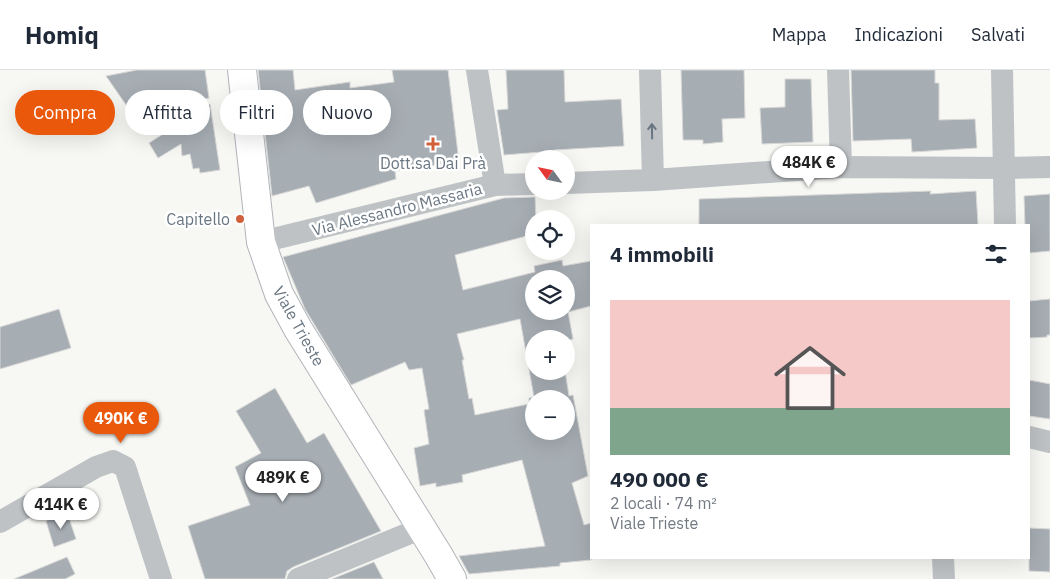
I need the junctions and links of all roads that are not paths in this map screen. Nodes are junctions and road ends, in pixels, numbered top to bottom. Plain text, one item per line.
1 (242, 70) edge
2 (477, 70) edge
3 (650, 70) edge
4 (838, 70) edge
5 (1002, 70) edge
6 (841, 167) junction
7 (1050, 167) edge
8 (1004, 168) junction
9 (653, 180) junction
10 (575, 183) edge
11 (525, 184) edge
12 (494, 185) junction
13 (1005, 224) edge
14 (261, 242) junction
15 (1030, 437) edge
16 (1050, 442) edge
17 (0, 522) edge
18 (422, 528) junction
19 (943, 559) edge
20 (161, 579) edge
21 (298, 579) edge
22 (452, 579) edge
23 (944, 579) edge

1 - 14 main road, Viale Trieste
2 - 12 street
9 -> 3 street
4 - 6 street
5 - 8 street
6 - 8 street
6 - 9 street
7 - 8 street
8 - 13 street
9 - 10 street
11 - 12 street, Via Alessandro Massaria
12 - 14 street, Via Alessandro Massaria
14 - 18 main road, Viale Trieste
15 - 16 street
17 - 20 street
18 - 21 street
18 - 22 main road, Viale Trieste
19 - 23 street

